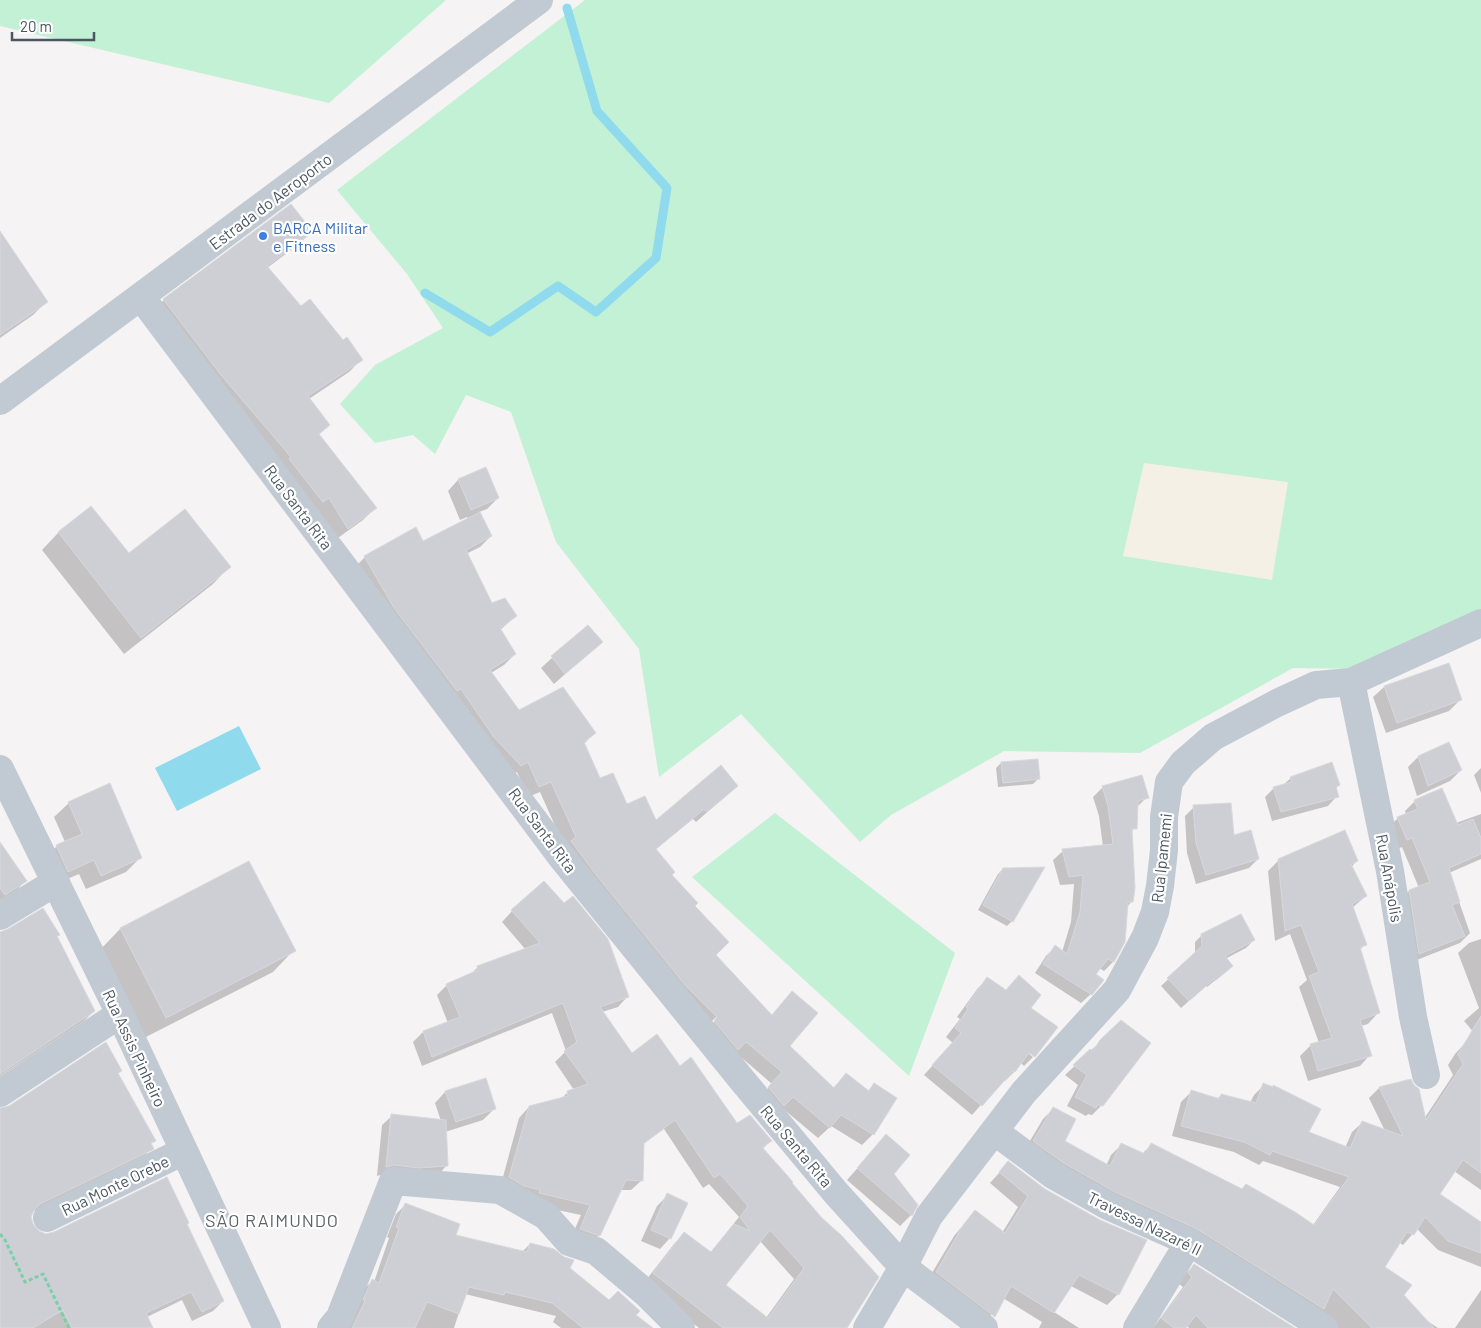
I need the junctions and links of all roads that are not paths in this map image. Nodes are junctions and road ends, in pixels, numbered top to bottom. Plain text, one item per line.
1 (540, 0) edge
2 (141, 297) junction
3 (0, 401) edge
4 (1481, 623) edge
5 (1351, 682) junction
6 (0, 769) edge
7 (56, 882) junction
8 (0, 916) edge
9 (120, 1014) junction
10 (1426, 1075) dead end
11 (0, 1093) edge
12 (994, 1131) junction
13 (184, 1151) junction
14 (47, 1218) dead end
15 (1189, 1242) junction
16 (903, 1267) junction
17 (261, 1326) edge
18 (330, 1328) edge
19 (680, 1328) edge
20 (867, 1328) edge
21 (984, 1328) edge
22 (1137, 1328) edge
23 (1324, 1328) edge

1 - 2 street, Estrada do Aeroporto
2 - 3 street, Estrada do Aeroporto
2 - 16 street, Rua Santa Rita
4 - 5 street, Rua Ipamemi
5 - 10 street, Rua Anápolis
5 - 12 street, Rua Ipamemi
6 - 7 street, Rua Assis Pinheiro
7 - 8 street
7 - 9 street, Rua Assis Pinheiro
9 - 11 street
9 - 13 street, Rua Assis Pinheiro
12 - 15 street, Travessa Nazaré II
12 - 16 street, Rua Ipamemi
13 - 14 street, Rua Monte Orebe
13 - 17 street, Rua Assis Pinheiro
15 - 22 street
15 - 23 street, Travessa Nazaré II
16 - 20 street, Rua Ipamemi
16 - 21 street, Rua Santa Rita
18 - 19 street

